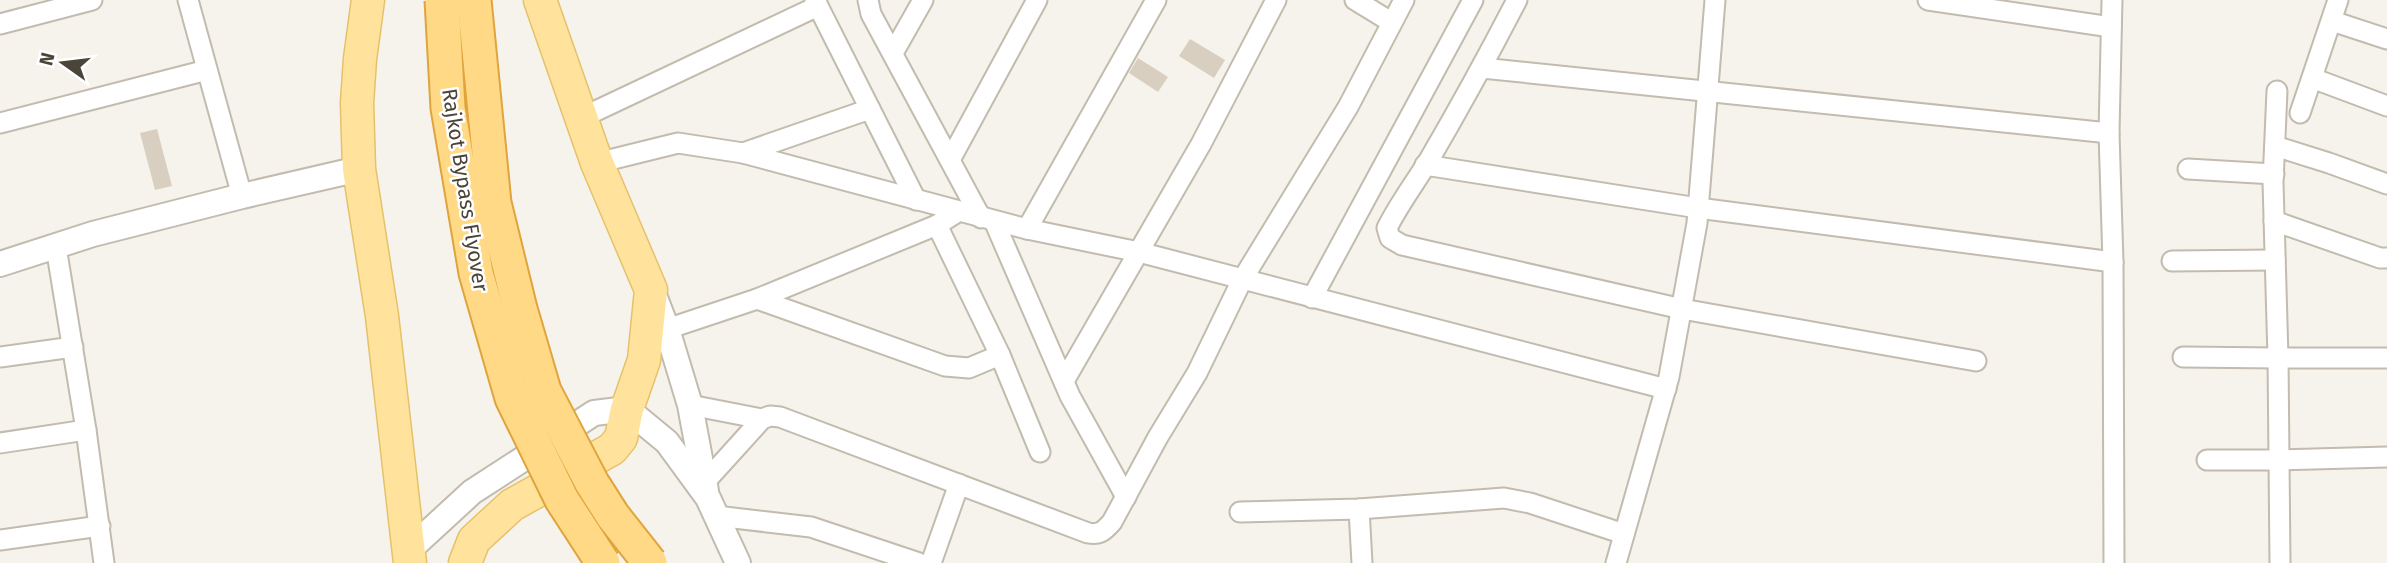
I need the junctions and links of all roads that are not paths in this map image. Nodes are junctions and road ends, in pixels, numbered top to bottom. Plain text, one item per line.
1 (92, 0) edge
2 (188, 0) edge
3 (368, 0) edge
4 (442, 0) edge
5 (474, 0) edge
6 (540, 0) edge
7 (868, 0) edge
8 (923, 0) edge
9 (1037, 0) edge
10 (1156, 0) edge
11 (1276, 0) edge
12 (1355, 0) edge
13 (1404, 0) edge
14 (1473, 0) edge
15 (1517, 0) edge
16 (1715, 0) edge
17 (1928, 0) edge
18 (2112, 0) edge
19 (2338, 0) edge
20 (817, 3) edge
21 (2332, 20) junction
22 (1391, 22) junction
23 (0, 24) edge
24 (2111, 27) junction
25 (2387, 39) edge
26 (893, 53) junction
27 (1482, 68) junction
28 (207, 71) junction
29 (2312, 78) junction
30 (2277, 91) dead end
31 (1707, 93) junction
32 (2387, 106) edge
33 (870, 109) junction
34 (2300, 113) dead end
35 (581, 118) junction
36 (0, 123) edge
37 (2109, 133) junction
38 (2275, 146) junction
39 (743, 153) junction
40 (950, 160) junction
41 (597, 163) junction
42 (1426, 165) junction
43 (359, 169) junction
44 (2188, 169) dead end
45 (2274, 174) junction
46 (2387, 184) edge
47 (242, 195) junction
48 (916, 200) junction
49 (1698, 208) junction
50 (960, 211) junction
51 (988, 219) junction
52 (2274, 221) junction
53 (937, 225) junction
54 (1027, 229) junction
55 (56, 247) junction
56 (1139, 252) junction
57 (2387, 258) edge
58 (2274, 260) junction
59 (2172, 261) dead end
60 (2113, 262) junction
61 (0, 264) edge
62 (1242, 280) junction
63 (651, 290) junction
64 (1312, 298) junction
65 (757, 299) junction
66 (1682, 309) junction
67 (667, 329) junction
68 (73, 347) junction
69 (1000, 355) junction
70 (0, 357) edge
71 (2183, 357) dead end
72 (2278, 358) junction
73 (2387, 358) edge
74 (1976, 361) dead end
75 (1064, 381) junction
76 (1666, 389) junction
77 (690, 405) junction
78 (626, 409) junction
79 (762, 419) junction
80 (86, 430) junction
81 (0, 443) edge
82 (1041, 452) dead end
83 (2387, 457) edge
84 (2207, 460) dead end
85 (2279, 460) junction
86 (959, 484) junction
87 (1126, 497) junction
88 (709, 499) junction
89 (1359, 509) junction
90 (1240, 512) dead end
91 (100, 526) junction
92 (1625, 534) junction
93 (0, 540) edge
94 (410, 557) edge
95 (104, 563) edge
96 (465, 563) edge
97 (603, 563) edge
98 (650, 563) edge
99 (738, 563) edge
100 (919, 563) edge
101 (932, 563) edge
102 (1362, 563) edge
103 (1616, 563) edge
104 (2114, 563) edge
105 (2280, 563) edge

1 - 23 street
2 - 28 street
3 - 43 main road
4 - 97 highway, Rajkot Bypass Flyover, bridge
5 - 98 highway, Rajkot Bypass Flyover, bridge
6 - 35 main road
7 - 26 street
8 - 26 street
9 - 40 street
10 - 54 street
11 - 56 street
12 - 22 street
13 - 22 street
14 - 64 street
15 - 27 street
16 - 31 street
17 - 24 street
18 - 24 street
19 - 21 street
20 - 33 street
20 - 35 street
21 - 25 street
21 - 29 street
22 - 62 street
24 - 37 street
26 - 40 street
27 - 31 street
27 - 42 street
28 - 36 street
28 - 47 street
29 - 32 street
29 - 34 street
30 - 38 street
31 - 37 street
31 - 49 street
33 - 39 street
33 - 48 street
35 - 41 main road
37 - 60 street
38 - 45 street
38 - 46 street
39 - 41 street
39 - 48 street
40 - 51 street
41 - 63 main road
42 - 49 street
42 - 66 street
43 - 47 street
43 - 94 main road
44 - 45 street
45 - 52 street
47 - 55 street
48 - 50 street
49 - 60 street
49 - 66 street
50 - 51 street
50 - 53 street
51 - 54 street
51 - 75 street
52 - 57 street
52 - 58 street
53 - 65 street
53 - 69 street
54 - 56 street
55 - 61 street
55 - 68 street
56 - 62 street
56 - 75 street
58 - 59 street
58 - 72 street
60 - 104 street
62 - 64 street
62 - 87 street
63 - 67 street
63 - 78 main road
64 - 76 street
65 - 67 street
65 - 69 street
66 - 74 street
66 - 76 street
67 - 77 street
68 - 70 street
68 - 80 street
69 - 82 street
71 - 72 street
72 - 73 street
72 - 85 street
75 - 87 street
76 - 92 street
77 - 79 street
77 - 88 street
78 - 88 street
78 - 94 street
78 - 96 main road
79 - 86 street
79 - 88 street
80 - 81 street
80 - 91 street
83 - 85 street
84 - 85 street
85 - 105 street
86 - 87 street
86 - 101 street
88 - 99 street
88 - 100 street
89 - 90 street
89 - 92 street
89 - 102 street
91 - 93 street
91 - 95 street
92 - 103 street

